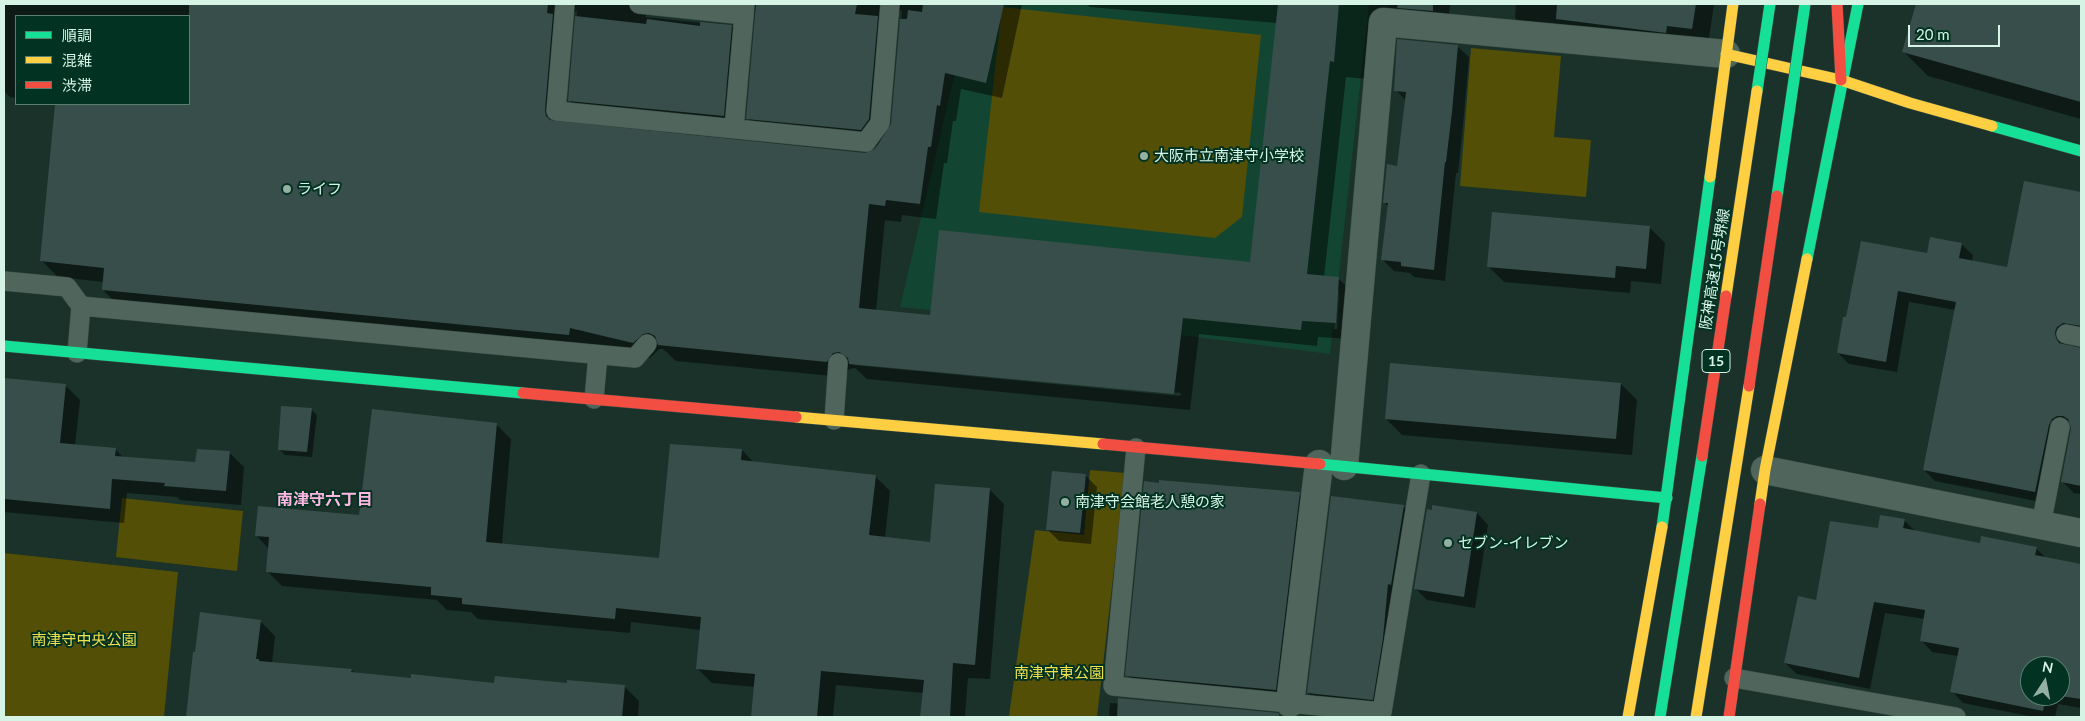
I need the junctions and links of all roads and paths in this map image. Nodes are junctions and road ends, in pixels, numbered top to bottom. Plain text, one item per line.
1 (565, 4) edge
2 (638, 4) edge
3 (890, 4) edge
4 (1734, 4) edge
5 (1770, 4) edge
6 (1806, 4) edge
7 (1837, 4) edge
8 (1858, 4) edge
9 (745, 9) edge
10 (1726, 54) junction
11 (1841, 80) junction
12 (734, 128) junction
13 (2081, 150) edge
14 (4, 280) edge
15 (81, 306) junction
16 (647, 344) dead end
17 (4, 346) edge
18 (77, 353) junction
19 (598, 355) junction
20 (838, 363) dead end
21 (594, 399) junction
22 (834, 420) junction
23 (2060, 427) dead end
24 (1136, 448) junction
25 (1331, 465) junction
26 (1765, 470) junction
27 (1421, 474) junction
28 (1667, 498) junction
29 (2040, 525) junction
30 (2081, 533) edge
31 (1734, 678) junction
32 (1290, 703) junction
33 (1628, 717) edge
34 (1660, 717) edge
35 (1696, 717) edge
36 (1729, 717) edge
37 (1956, 717) edge

1 - 12 lane
2 - 9 lane
3 - 12 lane
4 - 10 main road
5 - 34 main road, 阪神高速15号堺線 / 15, bridge
6 - 35 main road, 15, bridge
7 - 11 main road
8 - 11 main road
9 - 12 lane
10 - 11 main road
10 - 25 street
10 - 28 main road
11 - 13 main road
11 - 26 main road
14 - 15 lane
15 - 18 lane
15 - 19 lane
16 - 19 lane
17 - 18 main road
18 - 21 main road
19 - 21 lane
20 - 22 lane
21 - 22 main road
22 - 24 main road
23 - 29 lane
24 - 25 main road
24 - 32 lane
25 - 27 main road
25 - 32 street
26 - 29 street
26 - 31 main road
27 - 28 main road
27 - 32 lane
28 - 33 main road
29 - 30 street
31 - 36 main road
31 - 37 lane

